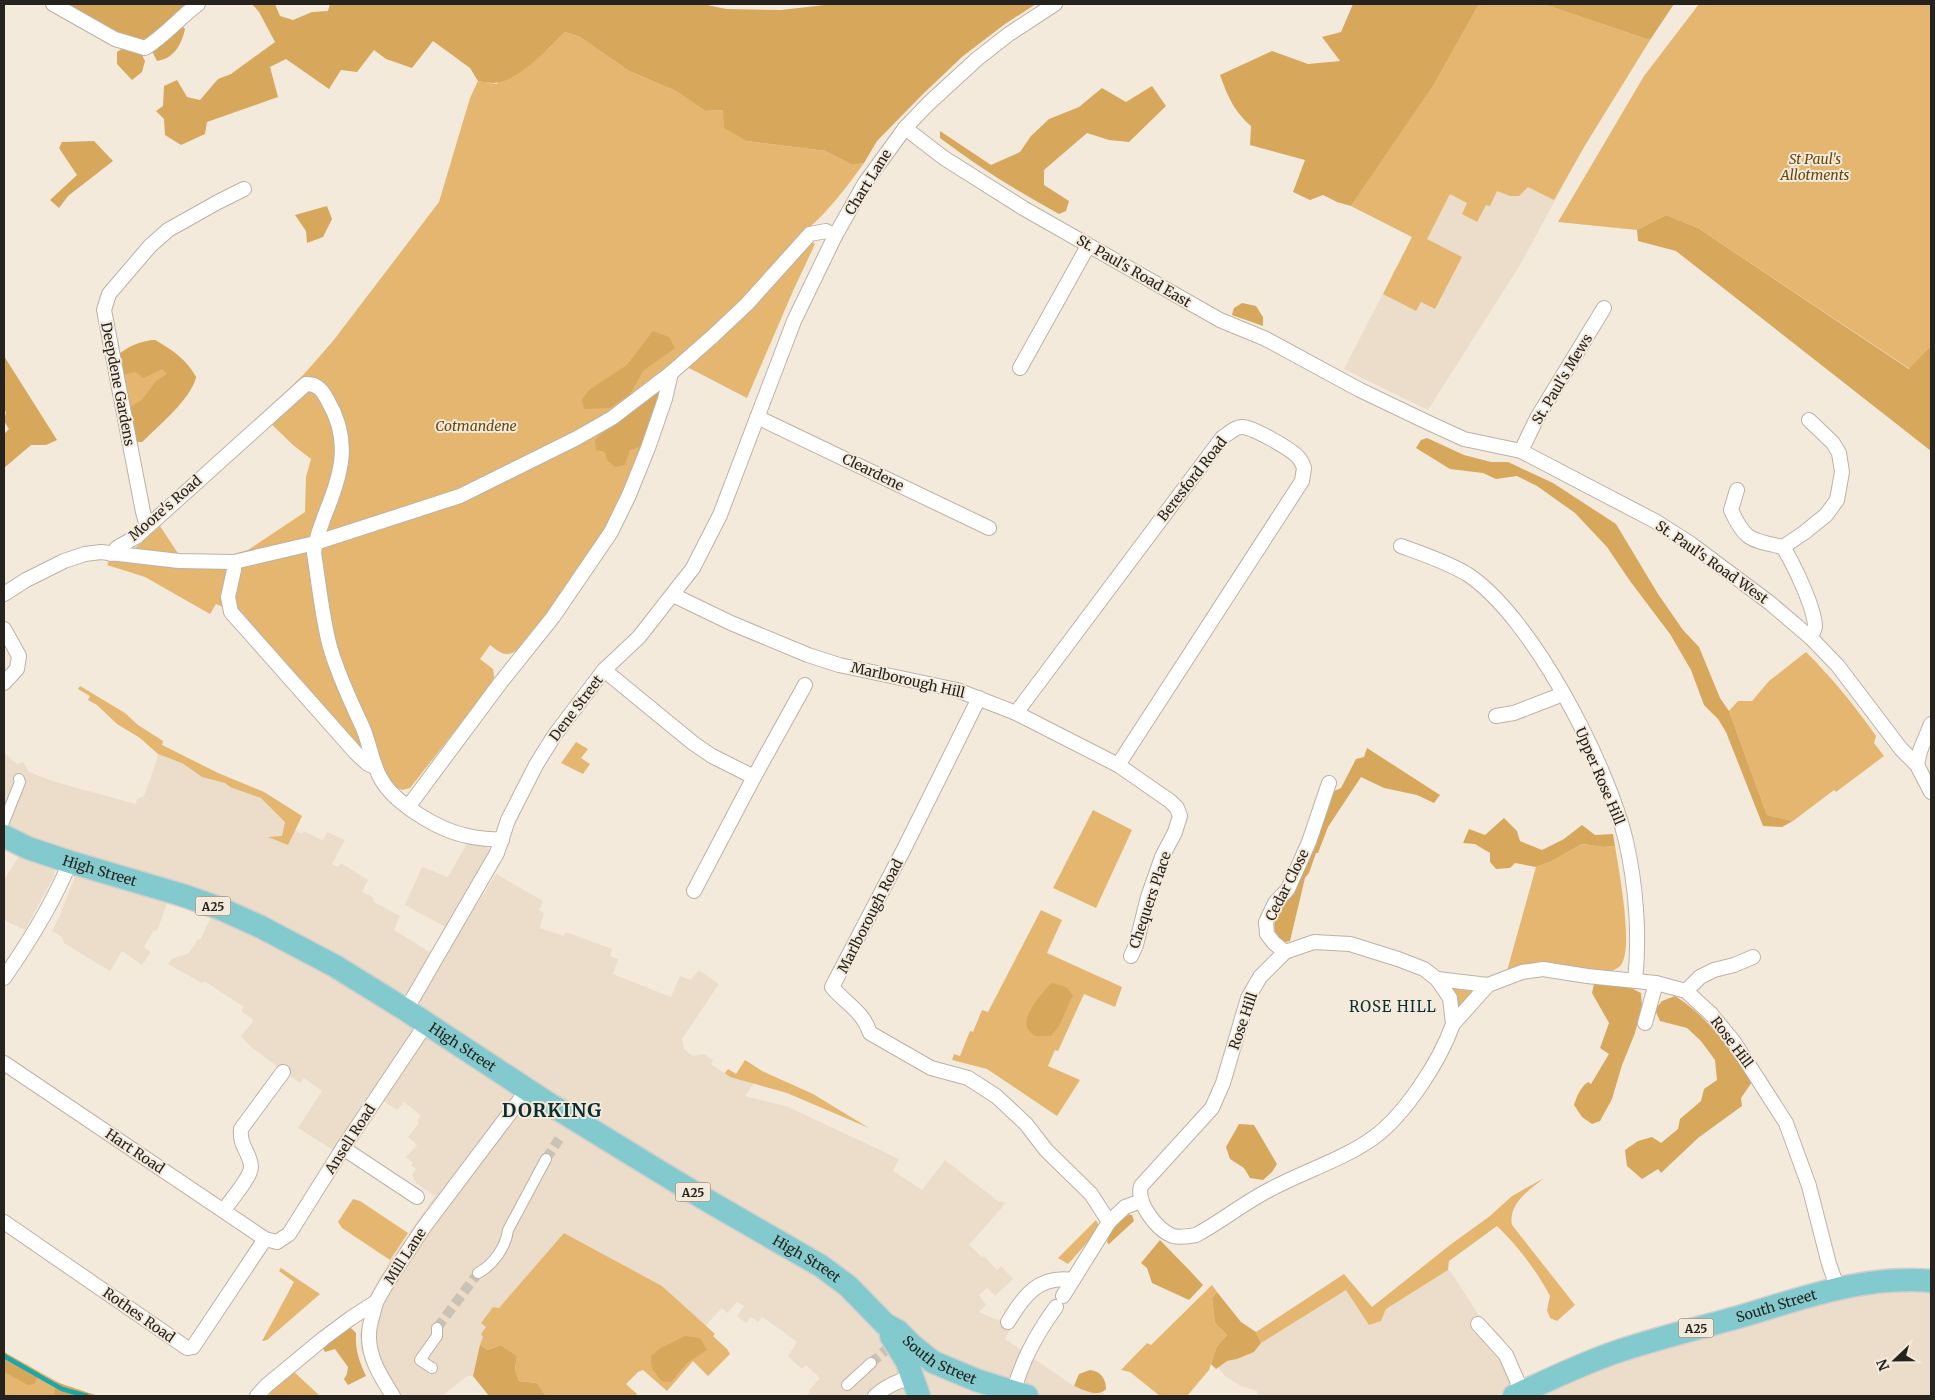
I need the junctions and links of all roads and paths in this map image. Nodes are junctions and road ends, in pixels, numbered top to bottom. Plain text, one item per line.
1 (53, 4) edge
2 (198, 4) edge
3 (1055, 4) edge
4 (905, 128) junction
5 (244, 189) dead end
6 (835, 236) junction
7 (1088, 246) junction
8 (1604, 308) dead end
9 (1020, 368) dead end
10 (671, 373) junction
11 (1373, 396) joint
12 (757, 417) junction
13 (1809, 420) dead end
14 (1521, 451) junction
15 (1737, 490) dead end
16 (147, 526) junction
17 (989, 528) dead end
18 (315, 543) junction
19 (1401, 546) dead end
20 (1782, 546) junction
21 (111, 554) junction
22 (234, 562) junction
23 (4, 594) edge
24 (673, 595) junction
25 (4, 629) edge
26 (1811, 638) junction
27 (604, 670) junction
28 (4, 683) edge
29 (805, 685) dead end
30 (1563, 694) junction
31 (979, 698) junction
32 (1016, 713) junction
33 (1496, 716) dead end
34 (1931, 724) edge
35 (1118, 765) junction
36 (1917, 765) junction
37 (375, 767) junction
38 (754, 777) junction
39 (18, 779) dead end
40 (1329, 783) dead end
41 (1931, 792) edge
42 (408, 807) junction
43 (1180, 816) joint
44 (4, 822) edge
45 (4, 836) edge
46 (502, 840) junction
47 (70, 862) junction
48 (694, 891) dead end
49 (1285, 952) junction
50 (1131, 956) dead end
51 (1753, 957) dead end
52 (4, 978) edge
53 (1436, 979) junction
54 (1635, 981) junction
55 (1656, 983) junction
56 (1488, 985) junction
57 (1686, 992) junction
58 (406, 1010) junction
59 (1645, 1023) dead end
60 (426, 1024) junction
61 (1453, 1024) junction
62 (4, 1064) edge
63 (283, 1072) dead end
64 (528, 1089) junction
65 (343, 1148) junction
66 (546, 1158) tunnel mouth
67 (417, 1197) dead end
68 (1142, 1201) junction
69 (224, 1210) junction
70 (4, 1222) edge
71 (1109, 1222) junction
72 (265, 1239) junction
73 (478, 1273) tunnel mouth
74 (1074, 1280) junction
75 (1931, 1281) edge
76 (1838, 1289) junction
77 (376, 1302) junction
78 (1008, 1322) dead end
79 (1478, 1324) dead end
80 (437, 1328) tunnel mouth
81 (889, 1338) junction
82 (871, 1362) tunnel mouth
83 (432, 1368) dead end
84 (955, 1371) junction
85 (847, 1384) dead end
86 (916, 1386) edge
87 (1526, 1393) edge
88 (1020, 1394) edge
89 (257, 1396) edge
90 (393, 1396) edge
91 (875, 1396) edge

1 - 2 street
3 - 4 street, Chart Lane
4 - 6 street, Chart Lane
4 - 7 street, St. Paul's Road East
5 - 16 street, Deepdene Gardens
6 - 10 street
6 - 12 street, Chart Lane
7 - 9 street
7 - 11 street, St. Paul's Road East
8 - 14 street, St. Paul's Mews
10 - 18 street
10 - 42 street
11 - 14 street, St. Paul's Road West
12 - 17 street, Cleardene
12 - 24 street, Dene Street
13 - 20 street
14 - 26 street, St. Paul's Road West
15 - 20 street
16 - 18 street, Moore's Road
16 - 21 street, Moore's Road
18 - 22 street
18 - 37 street
19 - 30 street, Upper Rose Hill
20 - 26 street
21 - 22 street
21 - 23 street
22 - 37 street
24 - 27 street, Dene Street
24 - 31 street, Marlborough Hill
25 - 28 street
26 - 36 street, St. Paul's Road West
27 - 38 street
27 - 46 street, Dene Street
29 - 38 street
30 - 33 street
30 - 54 street, Upper Rose Hill
31 - 32 street, Marlborough Hill
31 - 71 street, Marlborough Road
32 - 35 street, Marlborough Hill
32 - 35 street, Beresford Road
34 - 36 street
35 - 43 street, Marlborough Hill
36 - 41 street, St. Paul's Road West
37 - 42 street
38 - 48 street
39 - 44 street
40 - 49 street, Cedar Close
42 - 46 street
43 - 50 street, Chequers Place
45 - 47 main road, High Street / A25
46 - 58 street, Dene Street
47 - 52 street
47 - 58 main road, High Street / A25
49 - 53 street, Rose Hill
49 - 68 street, Rose Hill
51 - 57 street
53 - 56 street, Rose Hill
53 - 61 street, Rose Hill
54 - 55 street, Rose Hill
54 - 56 street, Rose Hill
55 - 57 street, Rose Hill
55 - 59 street
56 - 61 street, Rose Hill
57 - 76 street, Rose Hill
58 - 60 main road, High Street / A25
60 - 64 main road, High Street / A25
60 - 65 street, Ansell Road
61 - 68 street, Rose Hill
62 - 69 street, Hart Road
63 - 69 street
64 - 77 street, Mill Lane
64 - 81 main road, High Street / A25
65 - 67 street
65 - 72 street, Ansell Road
66 - 73 street
68 - 71 street
69 - 72 street, Hart Road
70 - 72 street, Rothes Road
71 - 74 street
74 - 78 street
74 - 88 street
75 - 76 main road, South Street / A25
76 - 87 main road, South Street / A25
77 - 89 street, Mill Lane
77 - 90 street
79 - 87 street
80 - 83 street
81 - 84 main road, South Street / A25
81 - 86 main road, A25
82 - 85 street
84 - 86 main road, A25
84 - 88 main road, South Street / A25
86 - 91 street

